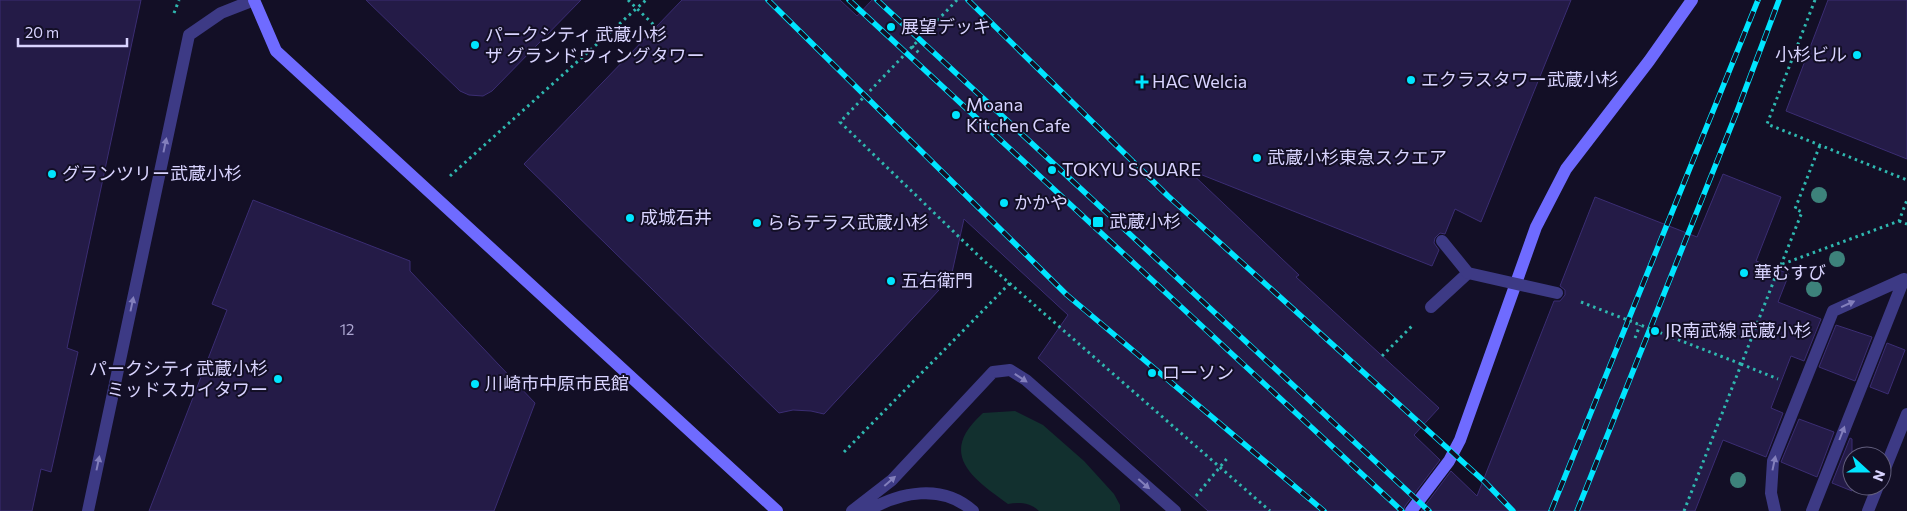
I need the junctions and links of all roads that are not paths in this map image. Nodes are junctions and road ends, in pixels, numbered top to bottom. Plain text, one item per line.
1 (254, 0) edge
2 (1692, 0) edge
3 (1442, 241) dead end
4 (1468, 273) junction
5 (1905, 280) edge
6 (1557, 293) road end
7 (1431, 307) road end
8 (1907, 414) edge
9 (1892, 451) edge
10 (1874, 496) edge
11 (88, 511) edge
12 (777, 511) edge
13 (852, 511) edge
14 (867, 511) edge
15 (973, 511) edge
16 (1175, 511) edge
17 (1412, 511) edge
18 (1775, 511) edge
19 (1812, 511) edge
20 (1868, 511) edge

11 -> 1 street
1 - 12 street
2 - 17 street
3 - 4 street, bridge
4 - 6 street, bridge
4 - 7 street
18 -> 5 street
19 -> 5 street
8 - 9 street
10 - 20 street
13 -> 16 street
14 - 15 street

